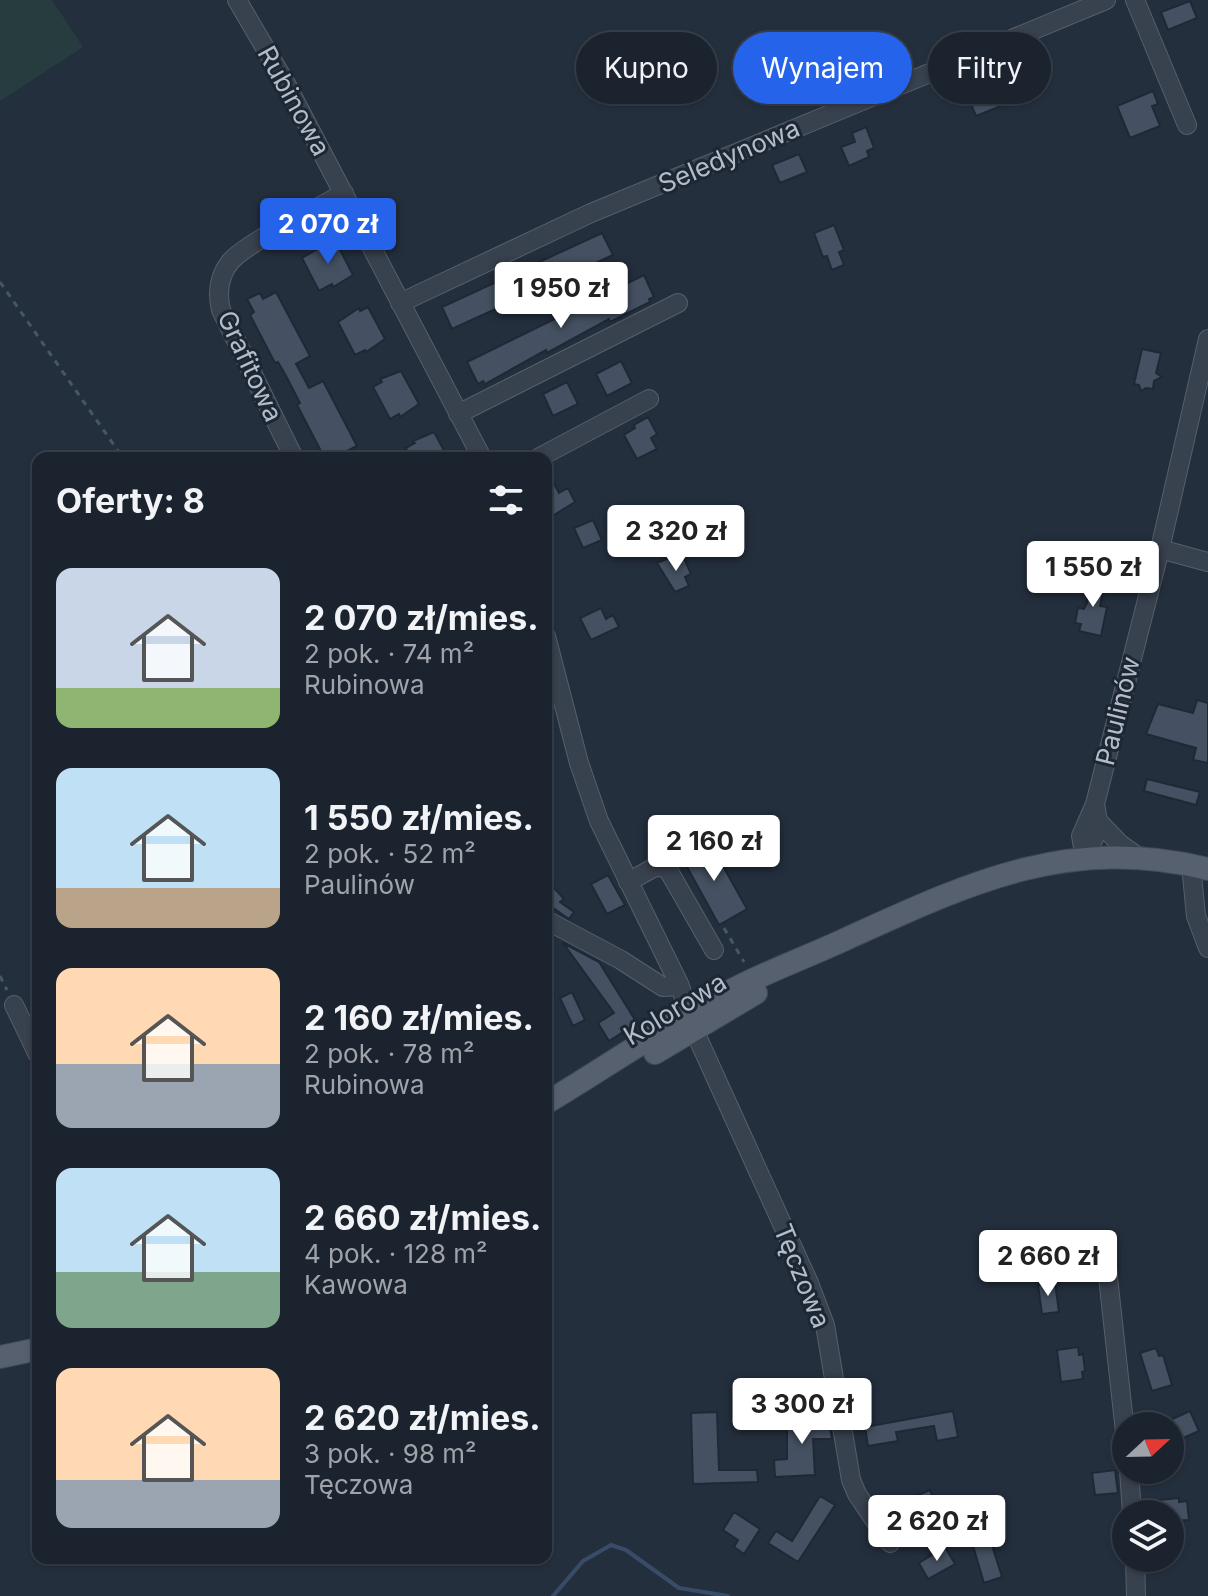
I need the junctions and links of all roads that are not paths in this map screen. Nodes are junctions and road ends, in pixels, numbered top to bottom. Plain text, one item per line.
1 (237, 0) edge
2 (1106, 0) edge
3 (1135, 0) edge
4 (1187, 125) dead end
5 (344, 193) junction
6 (400, 303) junction
7 (678, 303) dead end
8 (1208, 339) edge
9 (649, 399) dead end
10 (458, 414) junction
11 (291, 452) edge
12 (479, 452) edge
13 (549, 452) edge
14 (1160, 549) junction
15 (1208, 562) edge
16 (552, 659) edge
17 (1097, 812) junction
18 (1085, 858) junction
19 (1140, 858) junction
20 (1199, 867) edge
21 (628, 882) junction
22 (552, 923) edge
23 (1208, 948) edge
24 (714, 950) dead end
25 (680, 986) junction
26 (14, 1005) dead end
27 (692, 1022) junction
28 (32, 1042) edge
29 (552, 1100) edge
30 (552, 1114) edge
31 (1106, 1259) dead end
32 (32, 1350) edge
33 (0, 1357) edge
34 (1123, 1412) edge
35 (890, 1543) dead end
36 (1135, 1572) edge
37 (1136, 1596) edge

1 - 5 street, Rubinowa
2 - 6 street, Seledynowa
3 - 4 street
5 - 6 street, Rubinowa
5 - 11 street, Grafitowa
6 - 10 street, Rubinowa
7 - 10 street
8 - 14 street, Paulinów
9 - 13 street
10 - 12 street, Rubinowa
14 - 15 street
14 - 17 street, Paulinów
16 - 21 street
17 - 18 street, Paulinów
17 - 19 street
18 - 19 main road, Kolorowa
18 - 27 main road, Kolorowa
19 - 20 main road, Kolorowa
20 - 23 street
21 - 24 street
21 - 25 street
22 - 25 street
25 - 27 street
26 - 28 street
27 - 29 main road, Kolorowa
27 - 30 main road, Kolorowa
27 - 35 street, Tęczowa
31 - 34 street
32 - 33 main road
36 - 37 street

